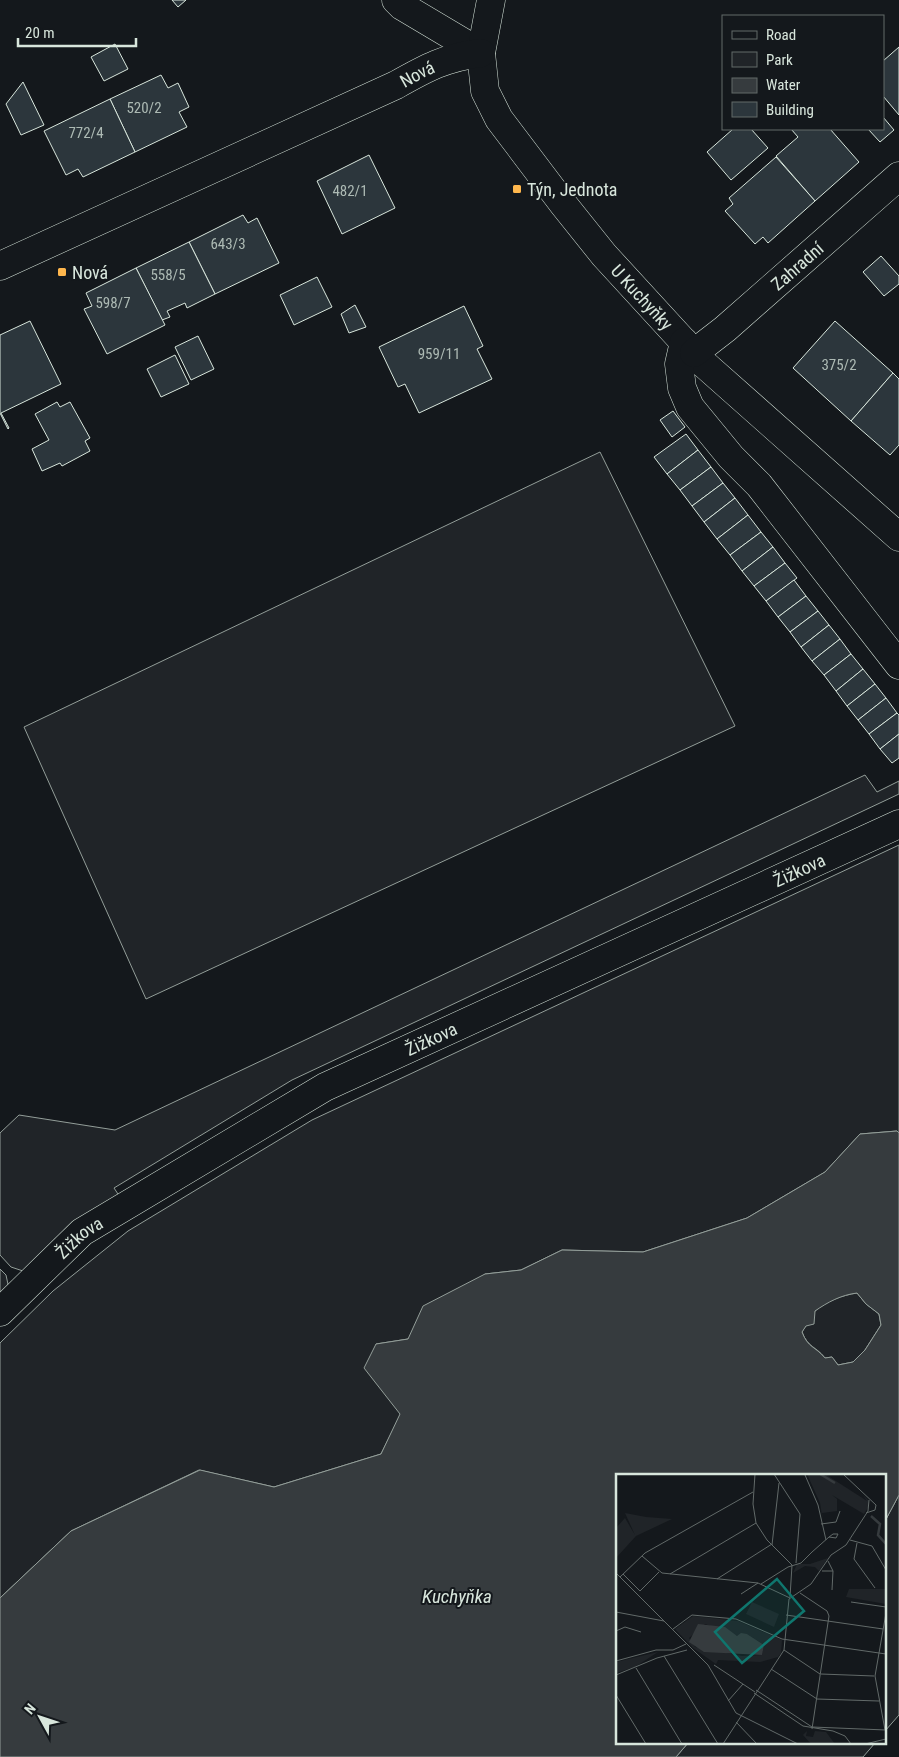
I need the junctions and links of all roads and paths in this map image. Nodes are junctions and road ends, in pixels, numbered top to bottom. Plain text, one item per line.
1 (396, 0) edge
2 (491, 0) edge
3 (481, 53) junction
4 (899, 176) edge
5 (0, 266) edge
6 (689, 348) junction
7 (899, 537) edge
8 (899, 665) edge
9 (899, 824) edge
10 (0, 1312) edge

1 - 3 street
2 - 3 street, U Kuchyňky
3 - 5 street, Nová
3 - 6 street, U Kuchyňky
4 - 6 street, Zahradní
6 - 7 street, U Kuchyňky
6 - 8 street
9 - 10 street, Žižkova

